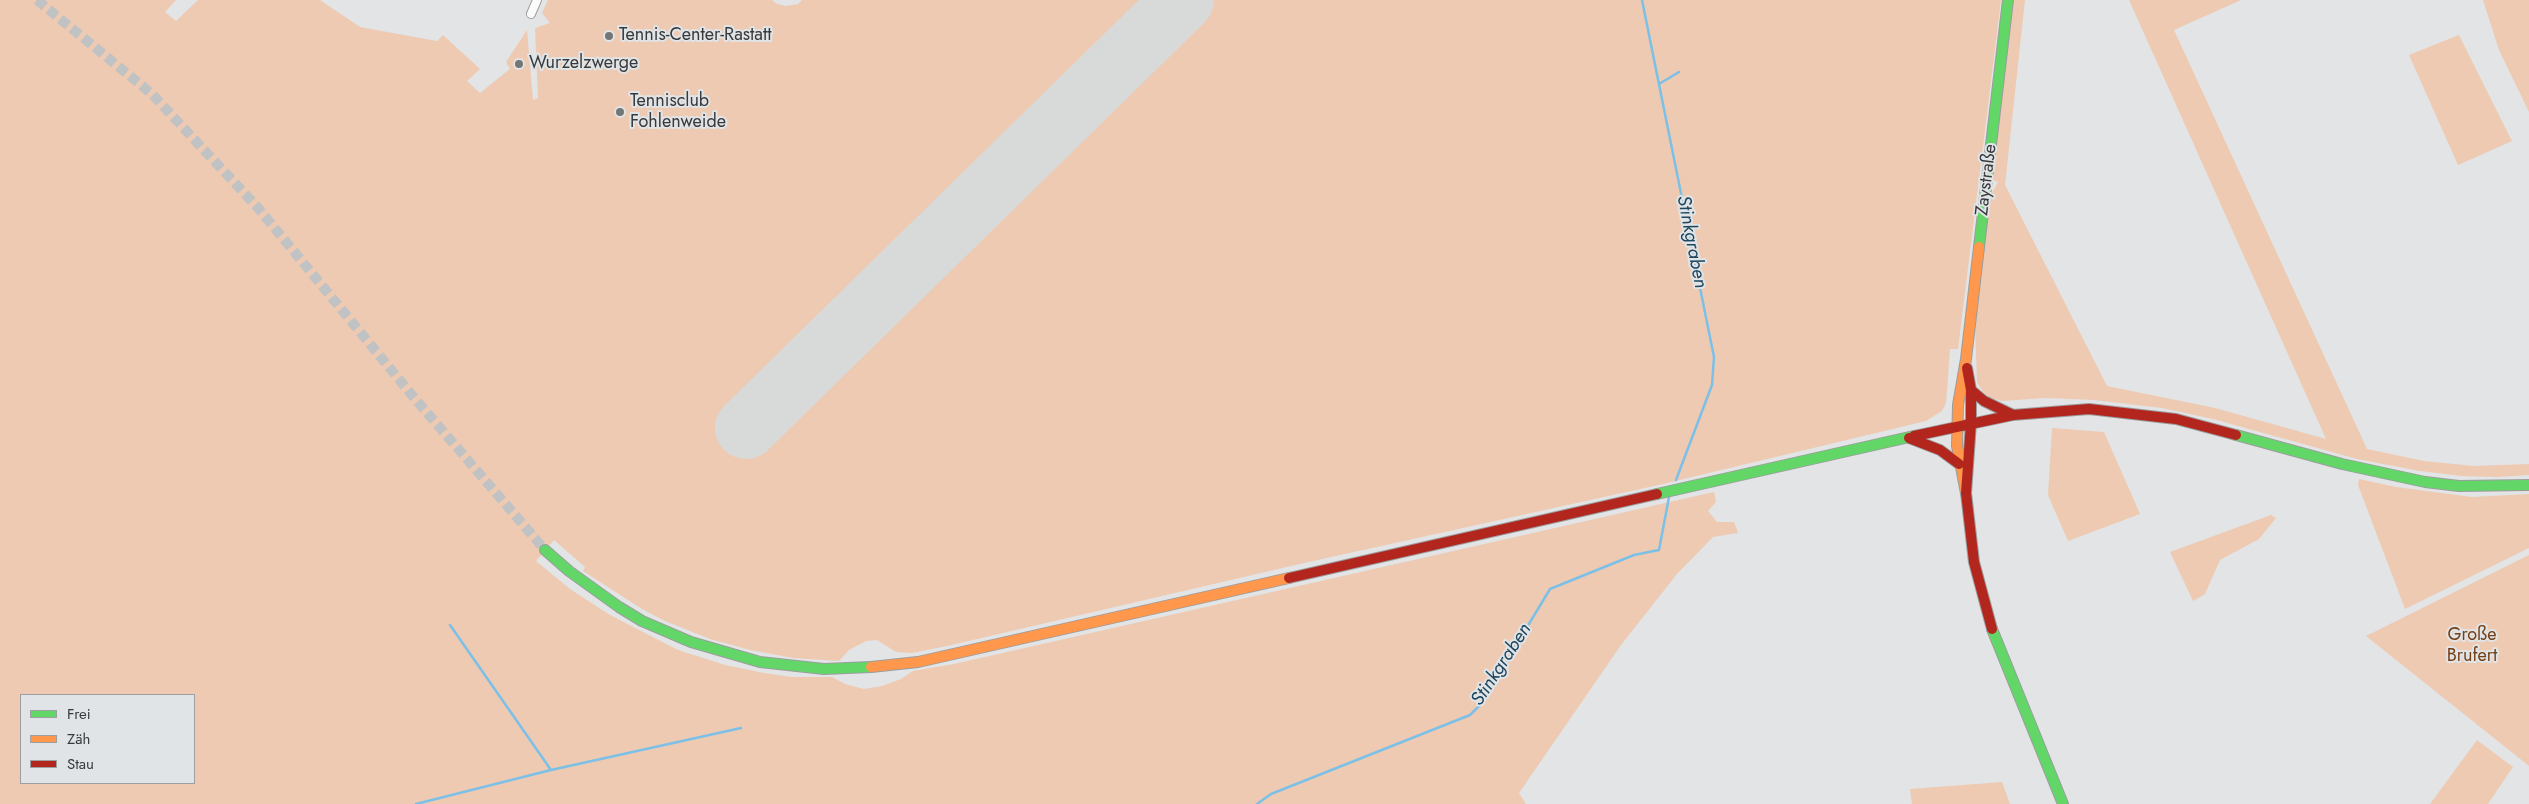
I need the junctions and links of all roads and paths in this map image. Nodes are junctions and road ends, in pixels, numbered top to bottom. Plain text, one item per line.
1 (537, 0) edge
2 (2008, 0) edge
3 (531, 14) dead end
4 (1966, 359) junction
5 (1971, 390) junction
6 (2013, 415) junction
7 (1971, 423) junction
8 (1957, 426) junction
9 (1908, 437) junction
10 (1959, 464) junction
11 (2529, 485) edge
12 (1966, 493) junction
13 (545, 550) tunnel mouth
14 (2063, 804) edge

1 - 3 street
2 - 4 main road, Zaystraße
4 - 5 main road, Zaystraße
4 - 8 main road, Zaystraße
5 - 6 main road
5 - 7 main road, Zaystraße
6 - 7 main road
6 - 11 main road
7 - 8 main road
7 - 12 main road, Zaystraße
8 - 9 main road
8 - 10 main road, Zaystraße
9 - 10 main road
9 - 13 main road
10 - 12 main road, Zaystraße
12 - 14 main road

